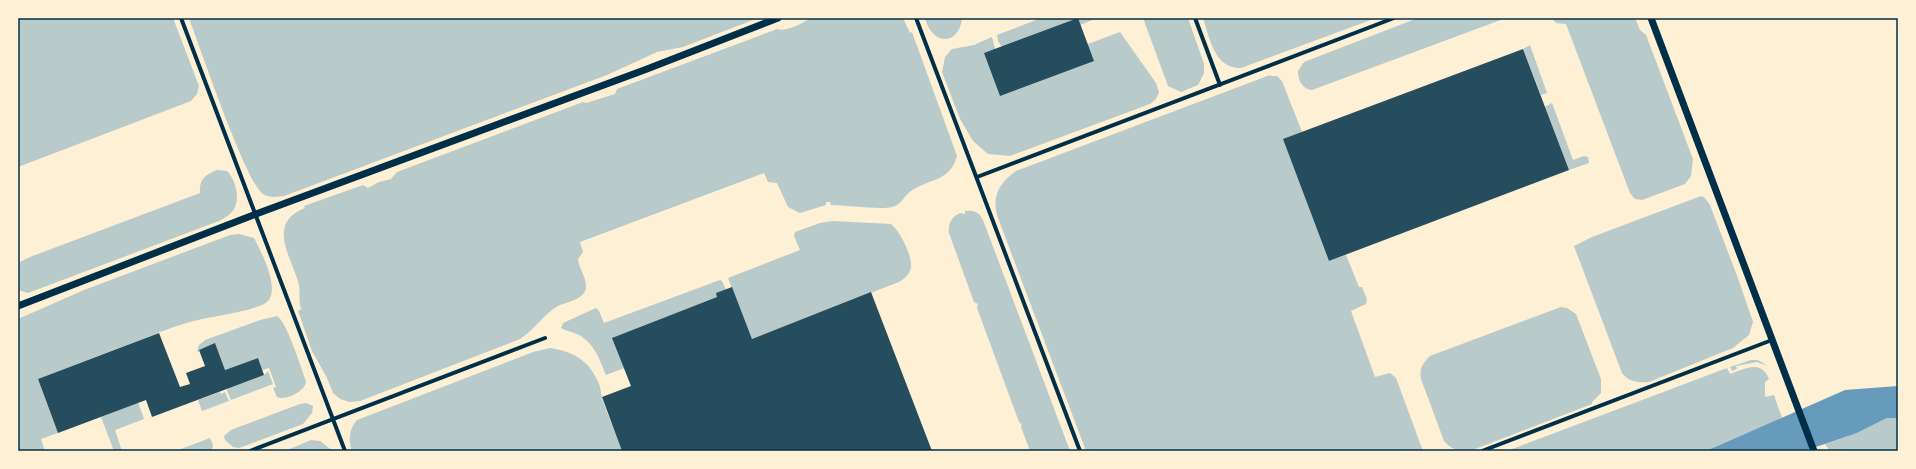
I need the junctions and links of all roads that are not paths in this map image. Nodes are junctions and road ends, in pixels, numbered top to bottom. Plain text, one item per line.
1 (181, 18) edge
2 (778, 18) edge
3 (916, 18) edge
4 (1195, 18) edge
5 (1394, 18) edge
6 (1650, 18) edge
7 (1220, 85) junction
8 (977, 177) junction
9 (256, 214) junction
10 (18, 306) edge
11 (545, 338) dead end
12 (1772, 340) junction
13 (333, 420) junction
14 (250, 451) edge
15 (345, 451) edge
16 (1080, 451) edge
17 (1482, 451) edge
18 (1814, 451) edge

1 - 9 street
2 - 9 street
3 - 8 street
4 - 7 street
5 - 7 street
6 - 12 street
7 - 8 street
8 - 16 street
9 - 10 street
9 - 13 street
11 - 13 street
12 - 17 street
12 - 18 street
13 - 14 street
13 - 15 street

